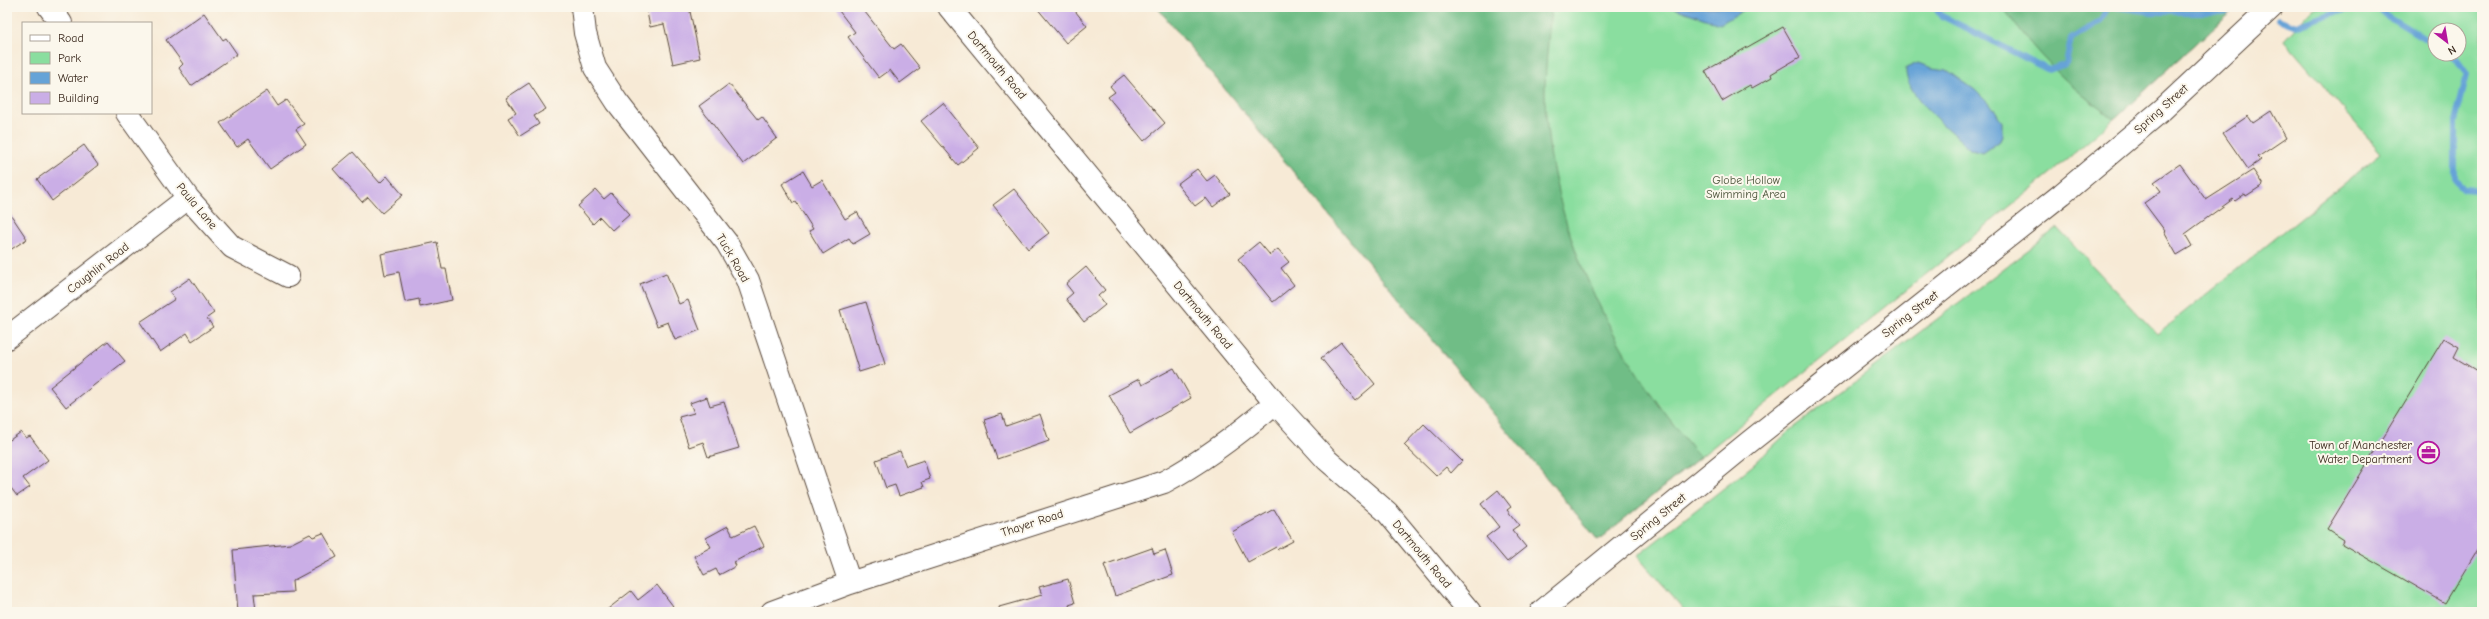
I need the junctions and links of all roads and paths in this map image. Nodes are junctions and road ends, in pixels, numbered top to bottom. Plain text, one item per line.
1 (49, 7) edge
2 (582, 7) edge
3 (949, 7) edge
4 (2272, 7) edge
5 (60, 22) edge
6 (128, 114) edge
7 (188, 198) junction
8 (288, 276) dead end
9 (7, 338) edge
10 (1275, 403) junction
11 (850, 583) junction
12 (772, 612) edge
13 (1470, 612) edge
14 (1541, 612) edge

1 - 5 street
2 - 11 street, Tuck Road
3 - 10 street, Dartmouth Road
4 - 14 street, Spring Street
6 - 7 street, Paula Lane
7 - 8 street, Paula Lane
7 - 9 street, Coughlin Road
10 - 11 street, Thayer Road
10 - 13 street, Dartmouth Road
11 - 12 street, Thayer Road

